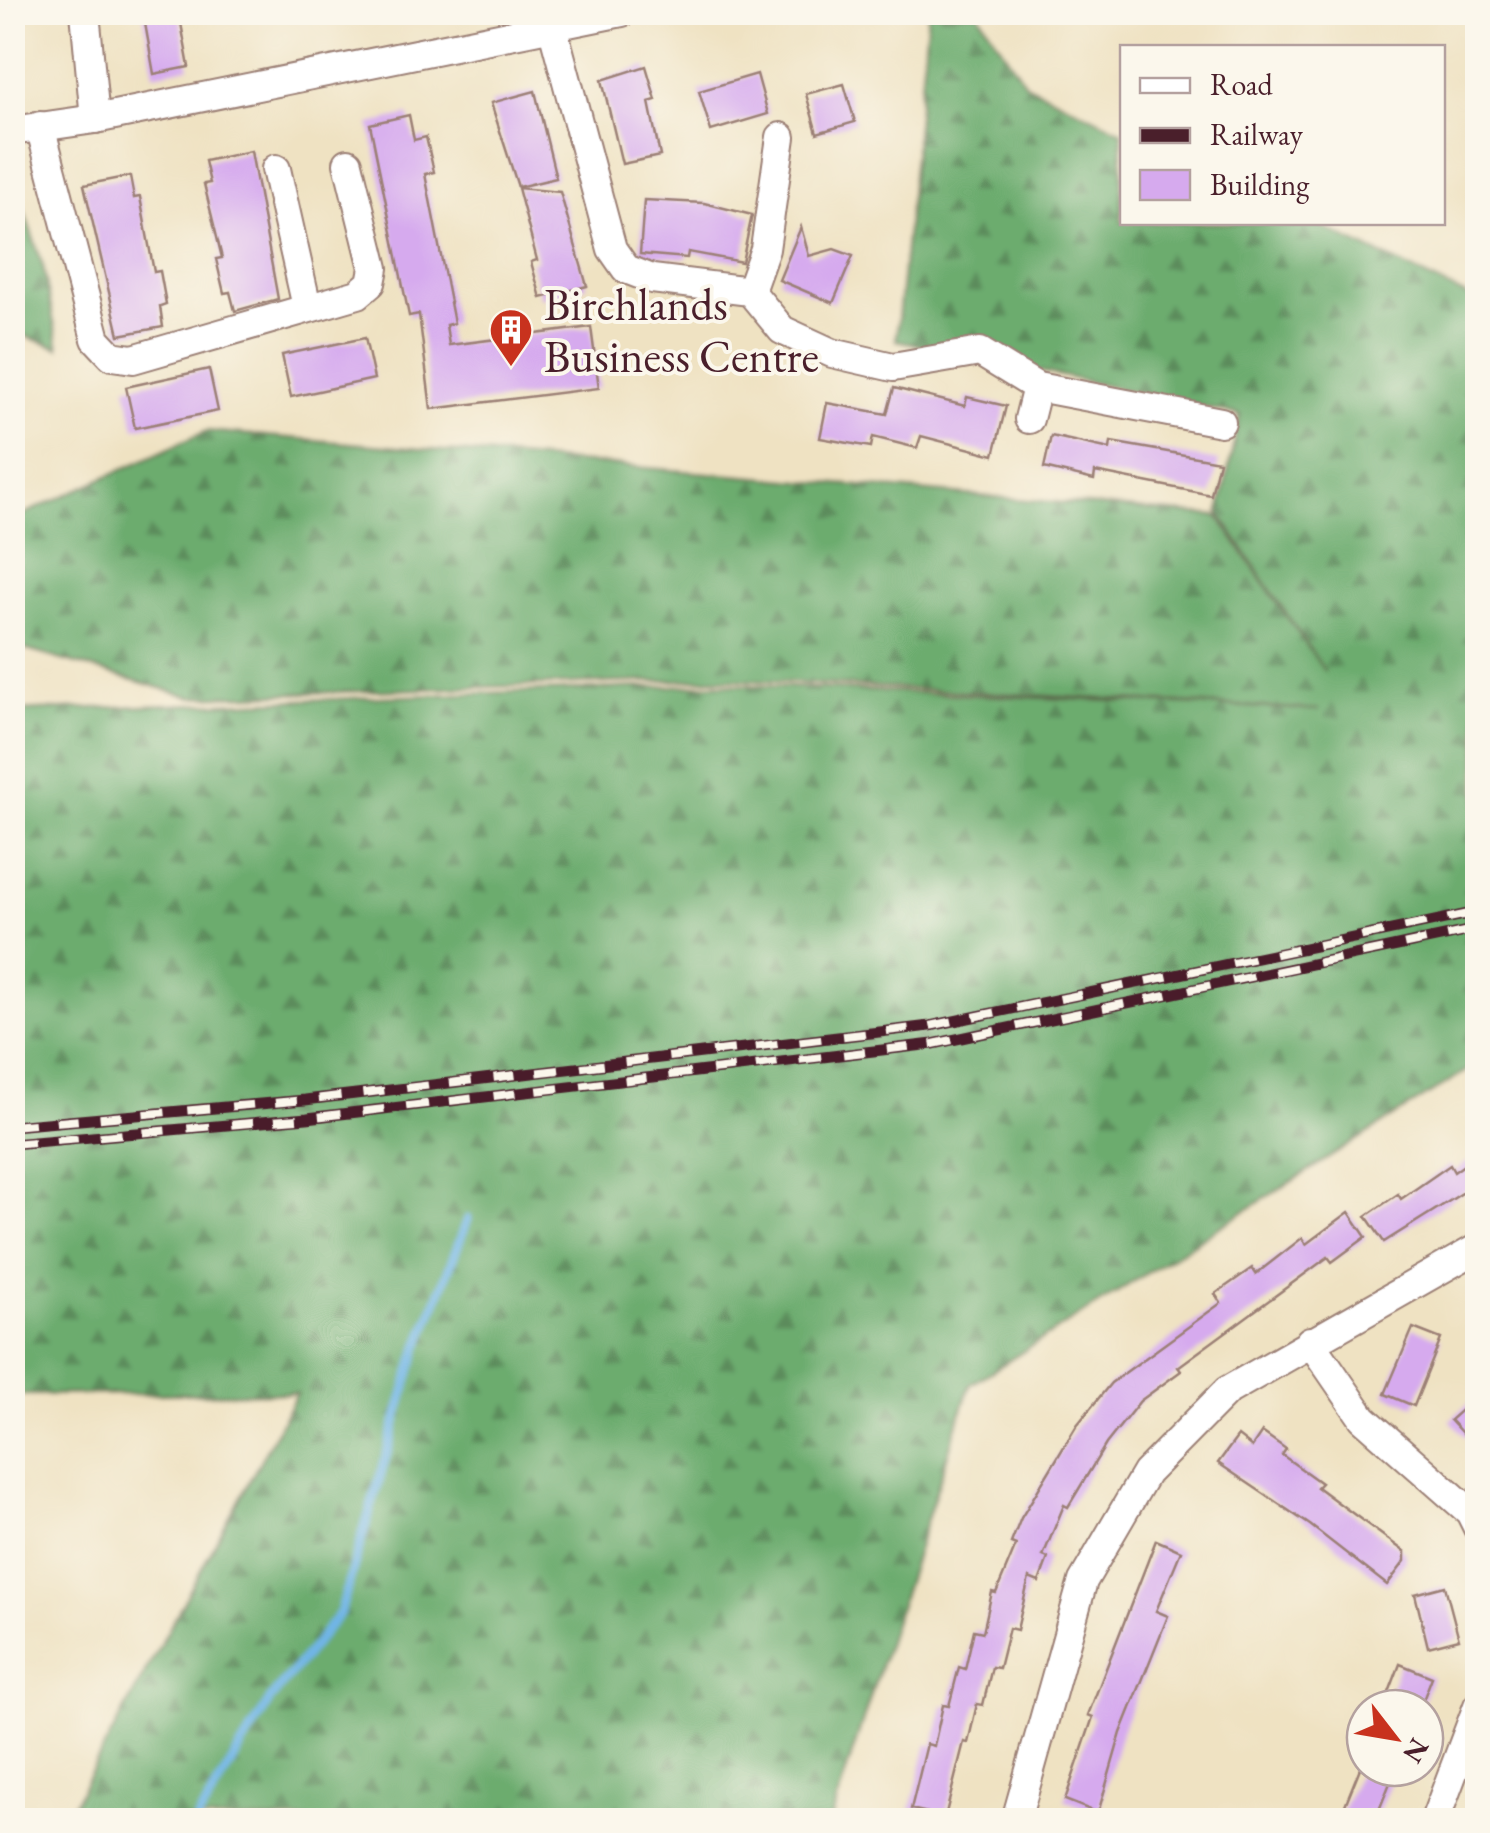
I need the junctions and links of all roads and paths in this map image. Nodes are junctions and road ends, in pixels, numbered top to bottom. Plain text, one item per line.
1 (84, 12) edge
2 (622, 12) edge
3 (554, 29) junction
4 (95, 119) junction
5 (26, 128) edge
6 (781, 137) dead end
7 (348, 163) dead end
8 (276, 168) dead end
9 (750, 291) junction
10 (306, 307) junction
11 (1037, 387) junction
12 (1029, 419) dead end
13 (1221, 422) dead end
14 (1478, 1248) edge
15 (1310, 1341) junction
16 (1478, 1528) edge
17 (1478, 1706) edge
18 (1021, 1819) edge
19 (1434, 1820) edge

1 - 4 street
2 - 3 street
3 - 4 street
3 - 9 street
4 - 5 street
5 - 10 street
6 - 9 street
7 - 10 street
8 - 10 street
9 - 11 street
11 - 12 street
11 - 13 street
14 - 15 street
15 - 16 street
15 - 18 street
17 - 19 street

